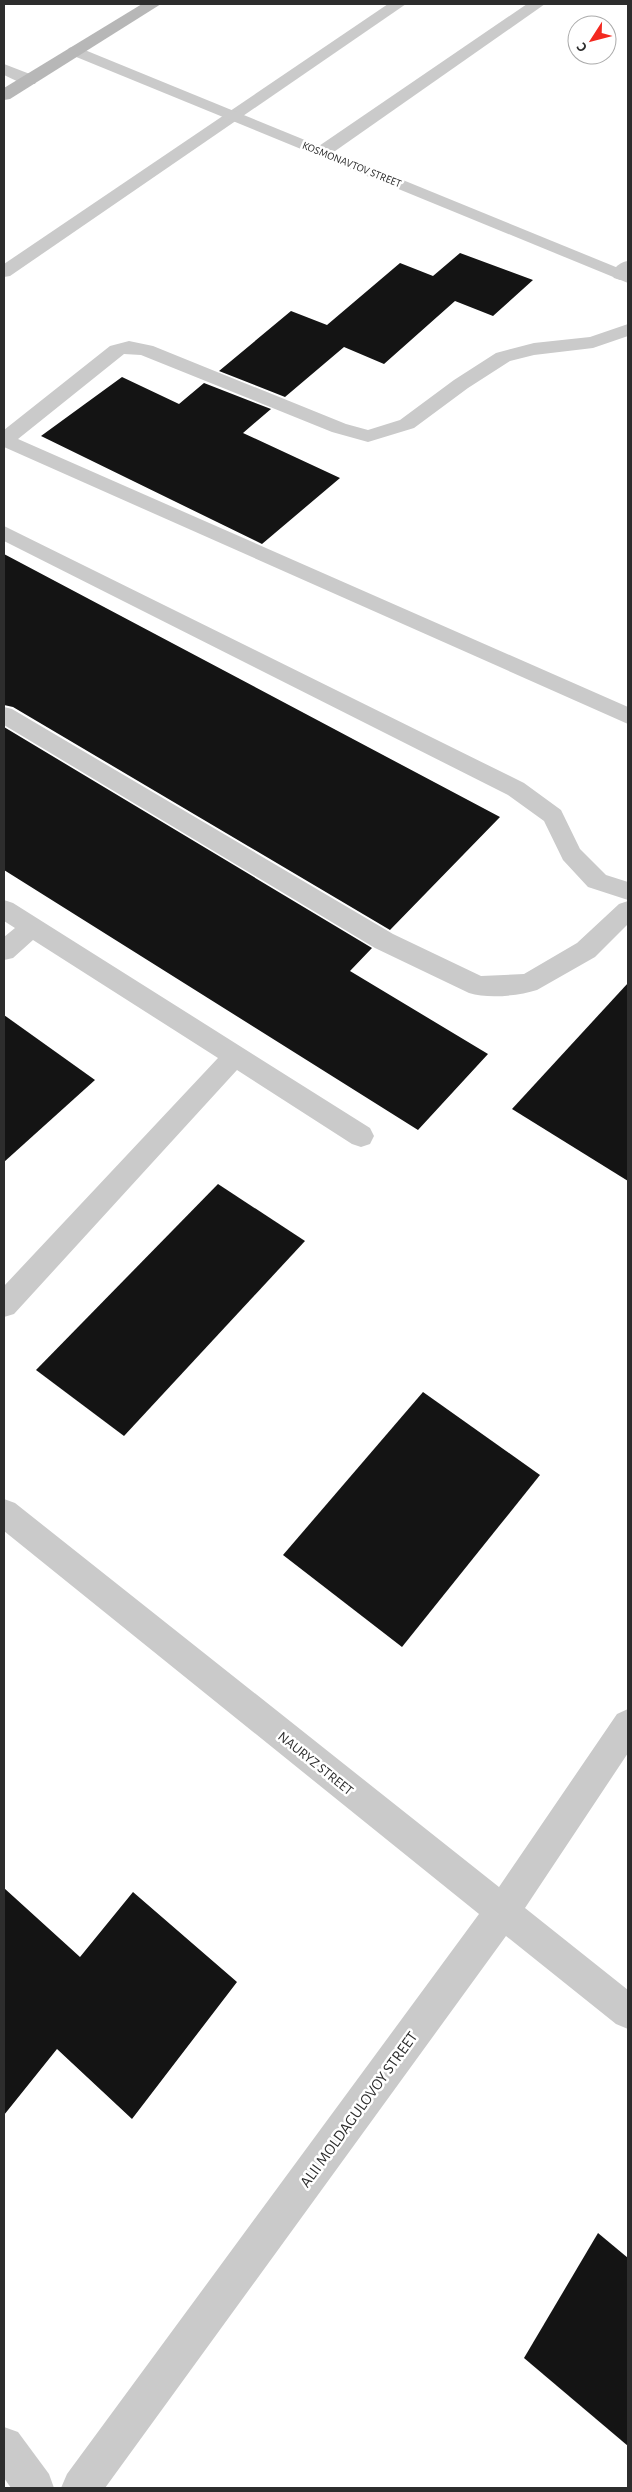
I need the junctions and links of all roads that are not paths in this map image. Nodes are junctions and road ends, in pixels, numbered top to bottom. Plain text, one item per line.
1 (153, 4) edge
2 (398, 4) edge
3 (536, 4) edge
4 (75, 51) junction
5 (4, 69) edge
6 (29, 80) junction
7 (4, 95) edge
8 (232, 116) junction
9 (322, 152) junction
10 (4, 272) edge
11 (625, 273) edge
12 (628, 330) edge
13 (4, 440) edge
14 (4, 533) edge
15 (4, 715) edge
16 (628, 716) edge
17 (628, 891) edge
18 (4, 909) edge
19 (628, 910) edge
20 (32, 927) junction
21 (4, 951) edge
22 (235, 1056) junction
23 (361, 1136) dead end
24 (4, 1305) edge
25 (4, 1513) edge
26 (628, 1725) edge
27 (502, 1912) junction
28 (628, 2012) edge
29 (4, 2446) edge
30 (35, 2488) edge
31 (82, 2488) edge

1 - 4 street
2 - 8 street
3 - 9 street
4 - 6 street
4 - 8 street, KOSMONAVTOV STREET
5 - 6 street
6 - 7 street
8 - 9 street, KOSMONAVTOV STREET
8 - 10 street
9 - 11 street, KOSMONAVTOV STREET
12 - 13 street
13 - 16 street
14 - 17 street
15 - 19 street
18 - 20 street
20 - 21 street
20 - 22 street
22 - 23 street
22 - 24 street
25 - 27 street, NAURYZ STREET
26 - 27 street, ALII MOLDAGULOVOY STREET
27 - 28 street, NAURYZ STREET
27 - 31 street, ALII MOLDAGULOVOY STREET
29 - 30 street

